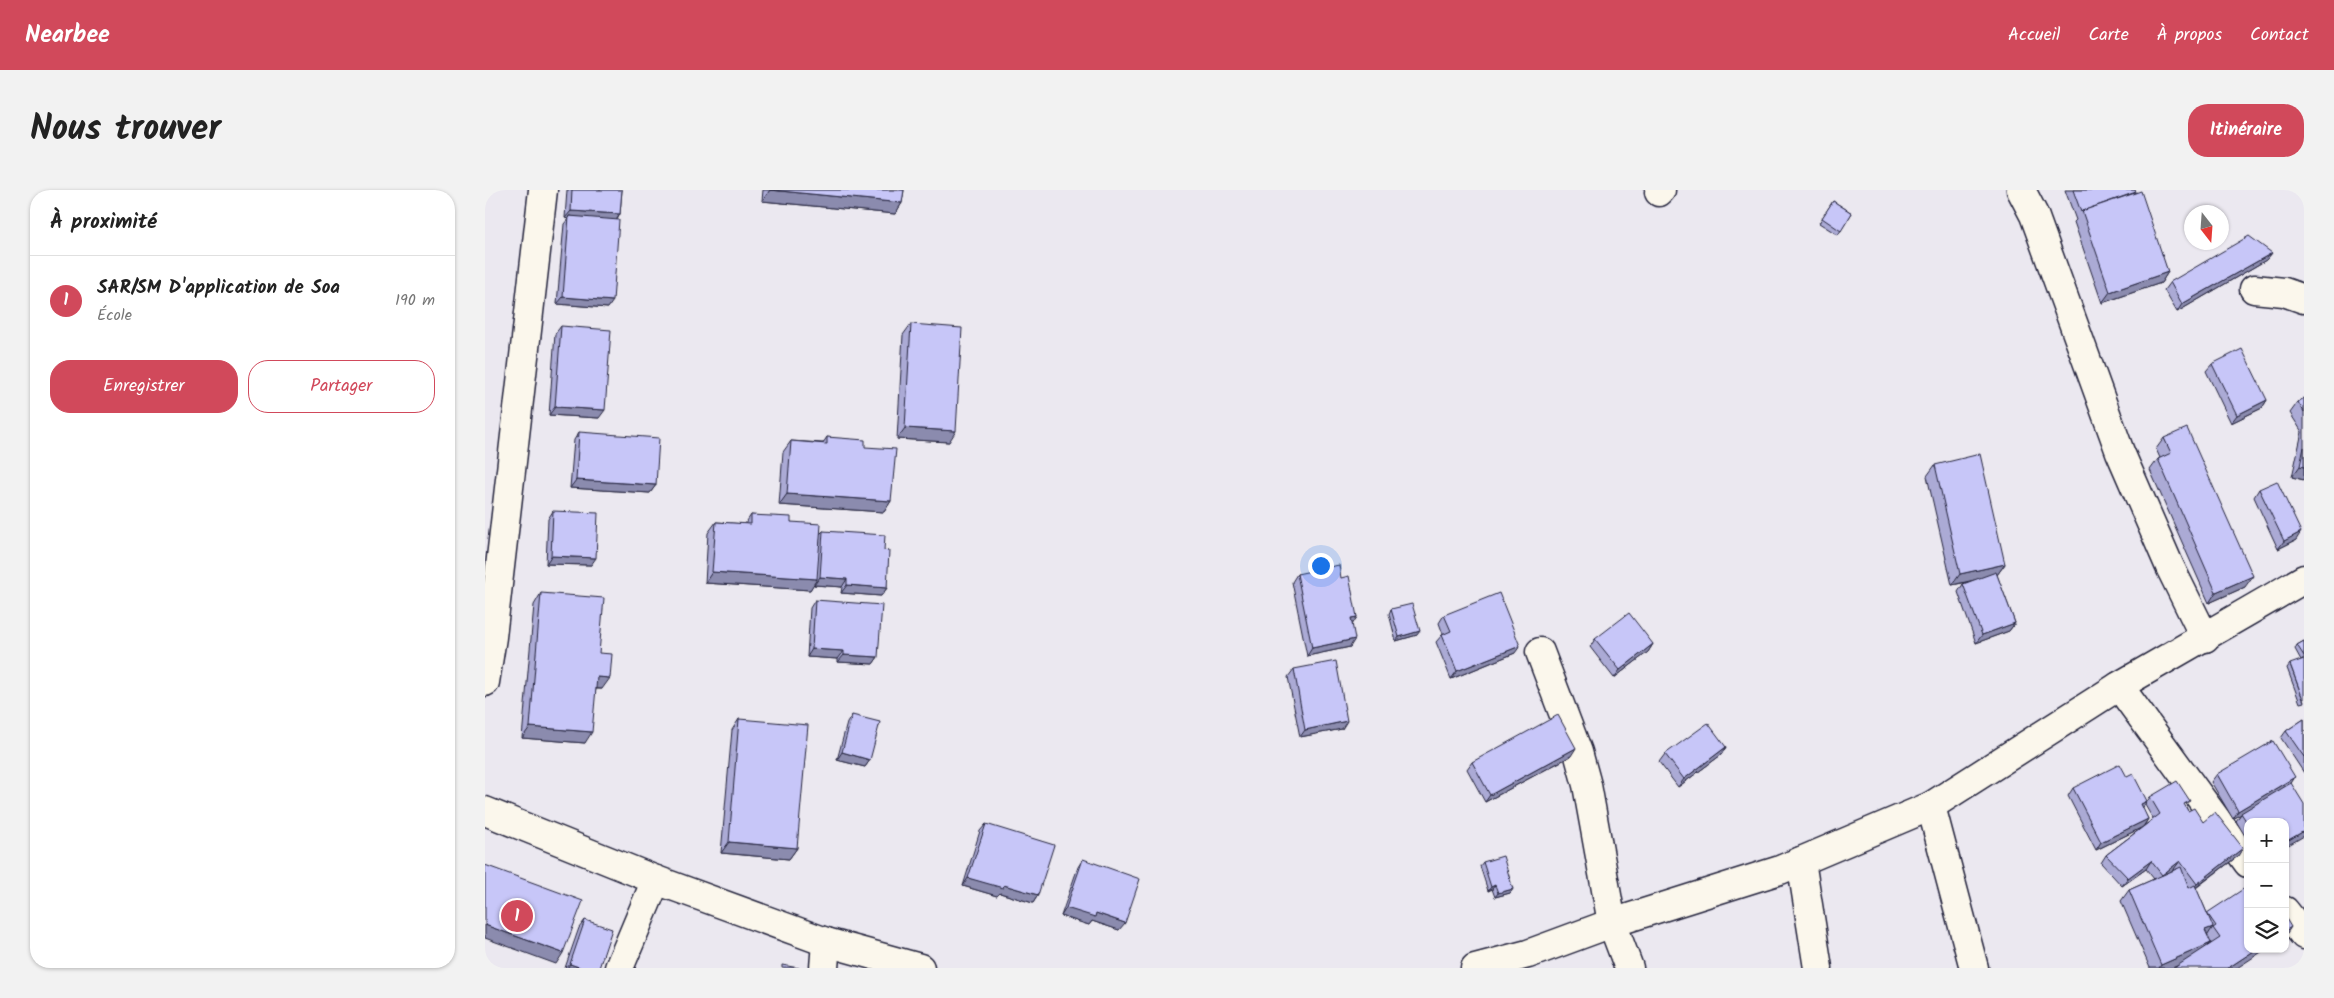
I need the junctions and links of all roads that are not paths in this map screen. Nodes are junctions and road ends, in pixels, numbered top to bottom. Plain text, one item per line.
1 (543, 190) edge
2 (2021, 190) edge
3 (2254, 290) dead end
4 (2304, 299) edge
5 (2304, 579) edge
6 (2205, 638) junction
7 (1540, 652) dead end
8 (485, 682) edge
9 (2119, 686) junction
10 (1931, 806) junction
11 (485, 811) edge
12 (2244, 858) edge
13 (1801, 861) junction
14 (656, 880) junction
15 (2289, 916) edge
16 (1612, 923) junction
17 (2304, 934) edge
18 (825, 955) edge
19 (619, 968) edge
20 (920, 968) edge
21 (1475, 968) edge
22 (1629, 968) edge
23 (1818, 968) edge
24 (1974, 968) edge

1 - 8 street
2 - 6 street
3 - 4 street
5 - 6 street
6 - 9 street
7 - 16 street
9 - 10 street
9 - 12 street
10 - 13 street
10 - 24 street
11 - 14 street
13 - 16 street
13 - 23 street
14 - 18 street
14 - 19 street
15 - 17 street
16 - 21 street
16 - 22 street
18 - 20 street

